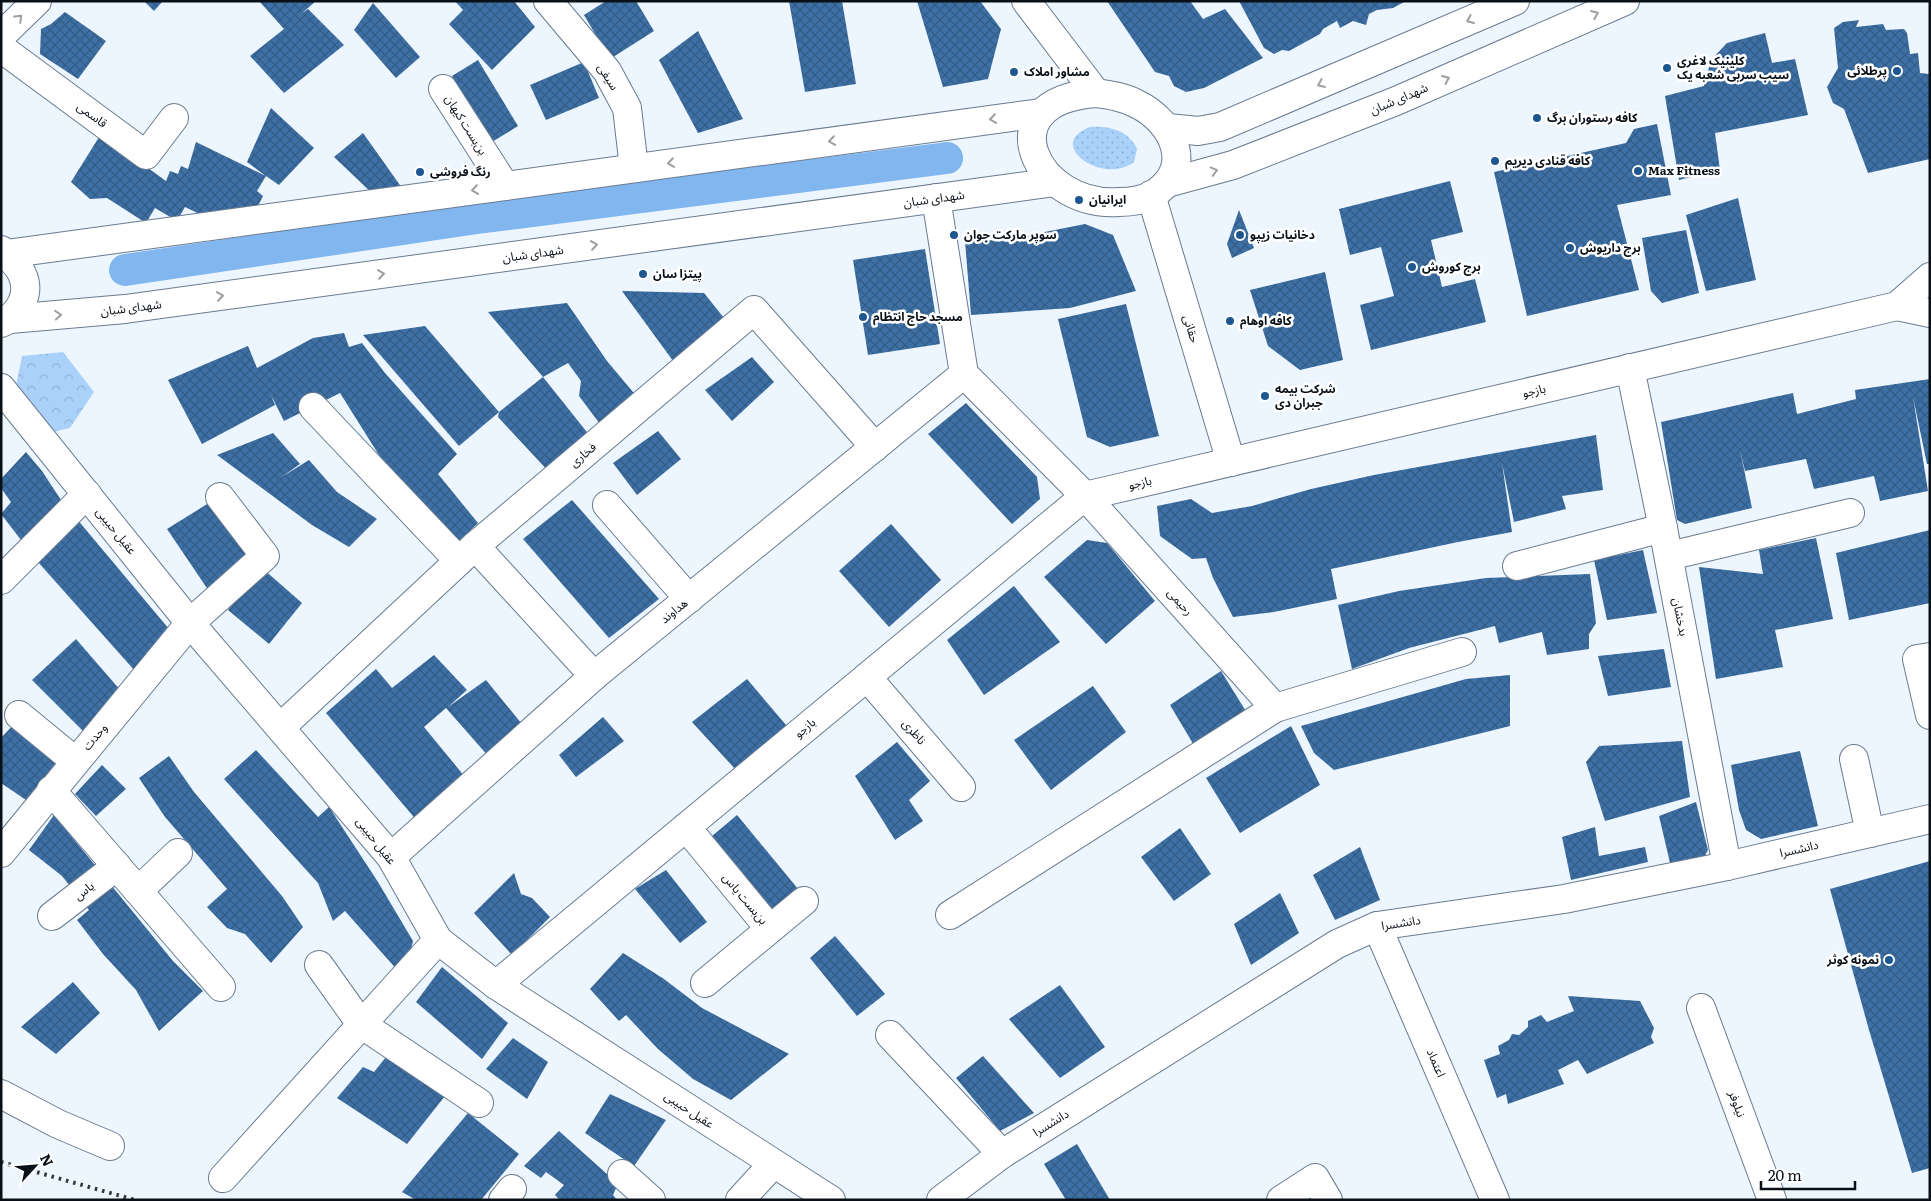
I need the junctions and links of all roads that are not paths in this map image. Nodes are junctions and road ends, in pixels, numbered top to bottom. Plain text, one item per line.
1 (37, 1) edge
2 (548, 1) edge
3 (1026, 1) edge
4 (1515, 1) edge
5 (1625, 1) edge
6 (1, 36) edge
7 (1, 48) edge
8 (443, 89) dead end
9 (1096, 93) junction
10 (1042, 113) junction
11 (174, 118) dead end
12 (1168, 128) junction
13 (634, 168) junction
14 (1055, 182) junction
15 (505, 186) junction
16 (1159, 189) junction
17 (936, 198) junction
18 (3, 252) edge
19 (1930, 277) edge
20 (1897, 306) junction
21 (1930, 313) edge
22 (6, 321) edge
23 (1630, 368) junction
24 (964, 374) junction
25 (1, 388) edge
26 (313, 407) dead end
27 (875, 447) junction
28 (1231, 462) junction
29 (87, 494) junction
30 (1085, 496) junction
31 (220, 497) dead end
32 (606, 504) dead end
33 (1850, 513) dead end
34 (1663, 528) junction
35 (467, 554) junction
36 (1669, 556) junction
37 (1517, 566) dead end
38 (1, 580) edge
39 (689, 599) junction
40 (190, 622) junction
41 (1462, 652) dead end
42 (1930, 657) edge
43 (594, 676) junction
44 (867, 677) junction
45 (1275, 708) junction
46 (20, 715) dead end
47 (1930, 715) edge
48 (281, 727) junction
49 (1854, 759) dead end
50 (75, 761) junction
51 (961, 786) dead end
52 (51, 790) junction
53 (1930, 819) edge
54 (686, 827) junction
55 (1870, 833) junction
56 (1, 853) edge
57 (178, 853) dead end
58 (391, 857) junction
59 (117, 866) junction
60 (1727, 866) junction
61 (138, 892) junction
62 (804, 901) dead end
63 (950, 915) dead end
64 (52, 916) dead end
65 (1377, 926) junction
66 (770, 929) junction
67 (438, 940) junction
68 (319, 965) dead end
69 (705, 983) dead end
70 (496, 985) junction
71 (221, 987) dead end
72 (1701, 1008) dead end
73 (361, 1024) junction
74 (890, 1034) dead end
75 (1, 1094) edge
76 (479, 1103) dead end
77 (110, 1146) dead end
78 (1002, 1154) junction
79 (773, 1164) junction
80 (622, 1174) dead end
81 (223, 1178) dead end
82 (651, 1200) edge
83 (740, 1200) edge
84 (831, 1200) edge
85 (941, 1200) edge
86 (1281, 1200) edge
87 (1328, 1200) edge
88 (1495, 1200) edge
89 (1772, 1200) edge

6 -> 1 street
2 - 13 street, سیفی
3 - 9 street
4 -> 12 street
16 -> 5 street, شهدای شبان
7 - 11 street, قاسمی
8 - 15 street, بن‌بست کیهان
9 - 10 street
9 - 12 street
10 -> 13 street
10 - 14 street
12 - 16 street
13 - 15 street
14 - 16 street
14 - 17 street, شهدای شبان
15 -> 18 street
16 - 28 street, حقانی
22 -> 17 street, شهدای شبان
17 - 24 street
18 - 22 street
19 - 20 street, بازجو
20 - 21 street
20 - 23 street, بازجو
23 - 28 street, بازجو
23 - 34 street, بدخشان
24 - 27 street, هداوند
24 - 30 street, رحیمی
25 - 29 street, عقیل حبیبی
26 - 35 street
27 - 35 street, فخاری
27 - 39 street, هداوند
28 - 30 street, بازجو
29 - 38 street
29 - 40 street, عقیل حبیبی
30 - 44 street, بازجو
30 - 45 street, رحیمی
31 - 40 street, وحدت
32 - 39 street
33 - 36 street
34 - 36 street, بدخشان
34 - 37 street
35 - 43 street
35 - 48 street, فخاری
36 - 60 street, بدخشان
39 - 43 street, هداوند
40 - 48 street, عقیل حبیبی
40 - 50 street, وحدت
41 - 45 street
42 - 47 street
43 - 58 street, هداوند
44 - 51 street, ناظری
44 - 54 street, بازجو
45 - 63 street
46 - 50 street
48 - 58 street, عقیل حبیبی
49 - 55 street
50 - 52 street, وحدت
52 - 56 street, وحدت
52 - 59 street
53 - 55 street, دانشسرا
54 - 66 street, بن‌بست یاس
54 - 70 street, بازجو
55 - 60 street, دانشسرا
57 - 61 street
58 - 67 street, عقیل حبیبی
59 - 61 street
59 - 64 street, یاس
60 - 65 street, دانشسرا
61 - 71 street
62 - 66 street
65 - 78 street, دانشسرا
65 - 88 street, اعتماد
66 - 69 street, بن‌بست یاس
67 - 70 street, عقیل حبیبی
67 - 73 street
68 - 73 street
70 - 79 street, عقیل حبیبی
72 - 89 street, نیلوفر
73 - 76 street
73 - 81 street
74 - 78 street
75 - 77 street
78 - 85 street, دانشسرا
79 - 83 street
79 - 84 street, عقیل حبیبی
80 - 82 street
86 - 87 street

